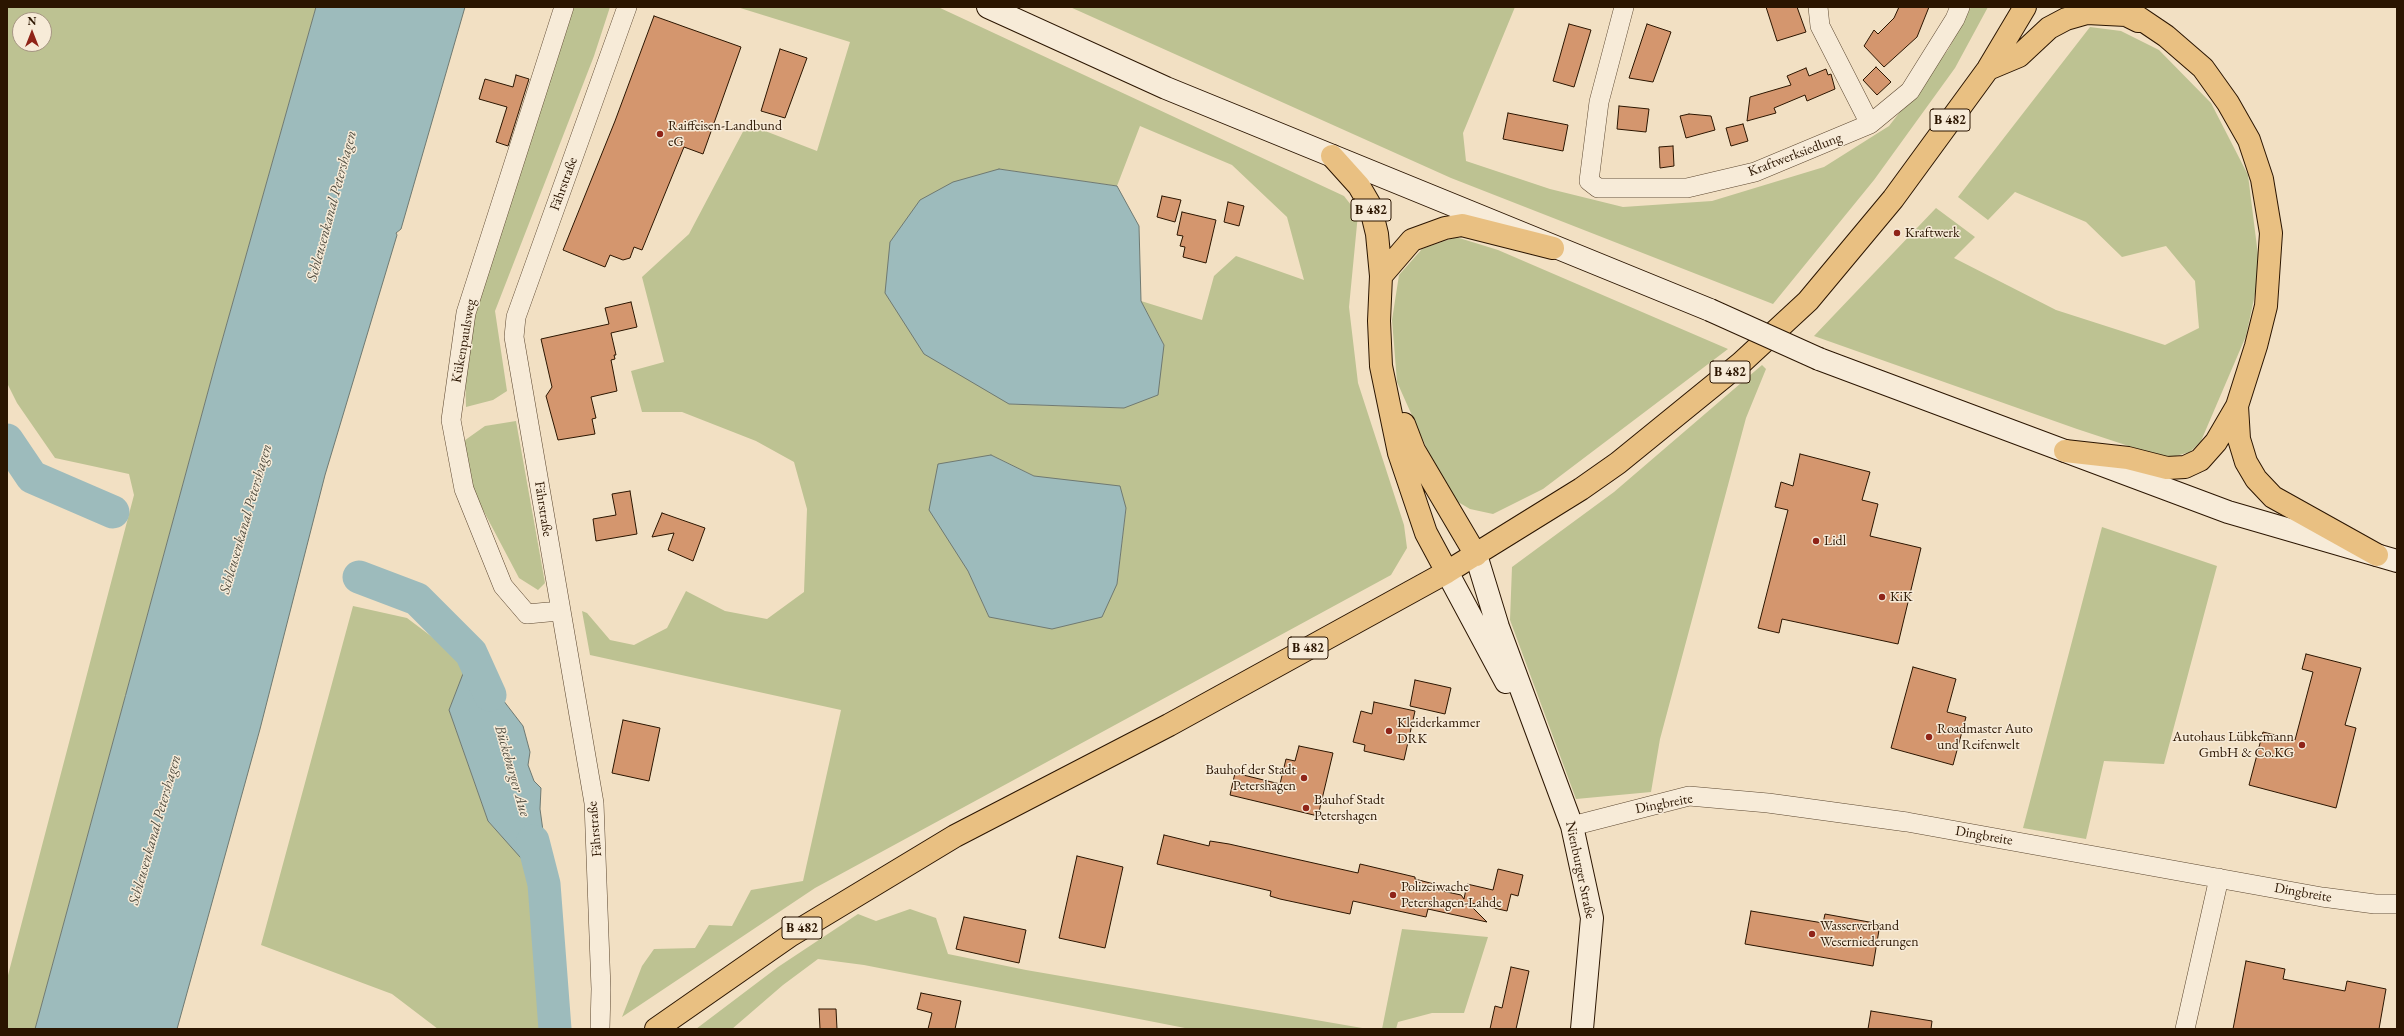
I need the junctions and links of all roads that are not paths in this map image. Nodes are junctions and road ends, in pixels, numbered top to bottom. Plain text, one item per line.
1 (564, 7) edge
2 (627, 7) edge
3 (988, 7) edge
4 (1624, 7) edge
5 (1818, 7) edge
6 (1960, 7) edge
7 (2025, 7) edge
8 (2123, 7) edge
9 (2166, 36) junction
10 (1988, 69) junction
11 (1870, 124) junction
12 (1332, 156) junction
13 (1553, 248) junction
14 (1381, 276) junction
15 (1381, 366) junction
16 (2237, 406) junction
17 (2065, 451) junction
18 (1476, 555) junction
19 (2387, 558) edge
20 (1447, 572) junction
21 (559, 610) junction
22 (1558, 784) junction
23 (1572, 826) junction
24 (2219, 878) junction
25 (2397, 904) edge
26 (600, 1029) edge
27 (656, 1029) edge
28 (1582, 1029) edge
29 (2185, 1029) edge

1 - 21 street, Kükenpaulsweg
2 - 21 street, Fährstraße
3 - 12 main road
4 - 11 street, Kraftwerksiedlung
5 - 11 street
6 - 11 street, Kraftwerksiedlung
7 - 10 main road, B 482
8 - 9 main road
9 - 10 main road
9 - 16 main road
10 - 18 main road, B 482
12 - 13 main road
12 - 14 main road, B 482
13 - 14 main road
13 - 17 main road, bridge
14 - 15 main road, B 482
15 - 18 main road, B 482
15 - 20 main road
16 - 17 main road
16 - 19 main road
17 - 19 main road
18 - 20 main road, B 482
18 - 22 main road, Nienburger Straße
20 - 22 main road, Nienburger Straße
20 - 27 main road, B 482
21 - 26 street, Fährstraße
22 - 23 main road, Nienburger Straße
23 - 24 street, Dingbreite
23 - 28 main road, Nienburger Straße
24 - 25 street, Dingbreite
24 - 29 street

